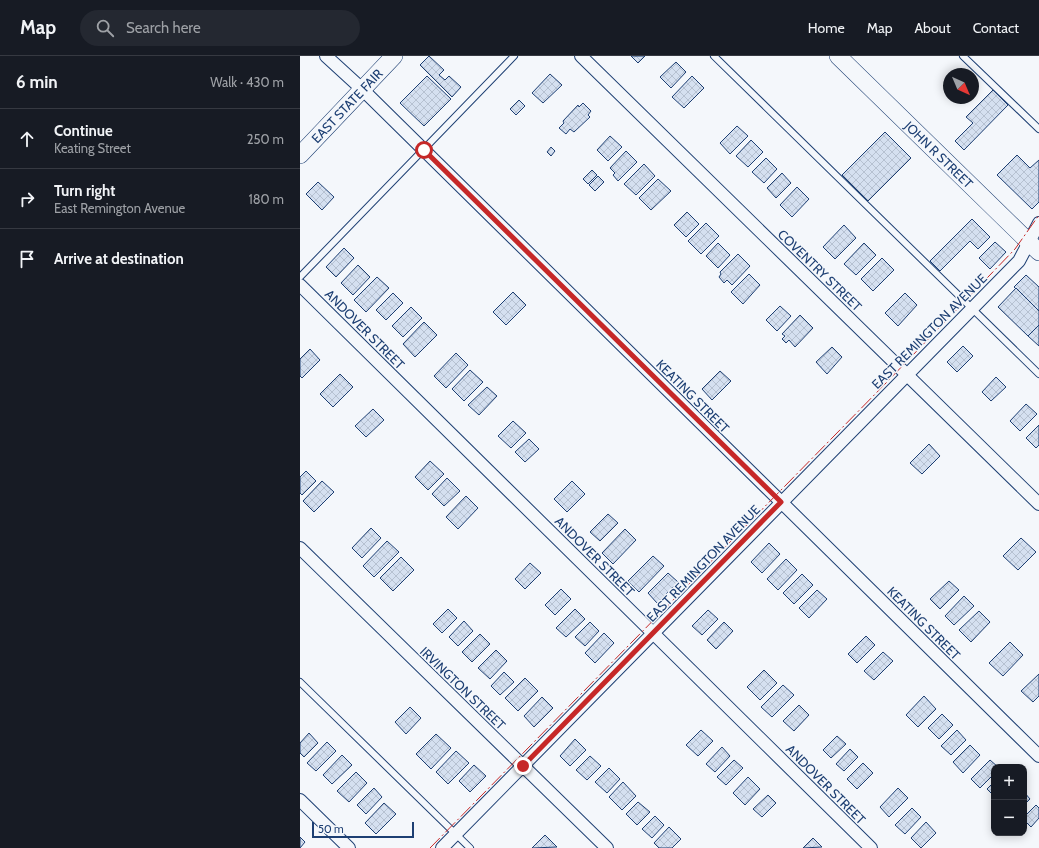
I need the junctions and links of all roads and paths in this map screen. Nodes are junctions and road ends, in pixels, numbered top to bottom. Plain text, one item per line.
1 (326, 56) edge
2 (394, 56) edge
3 (514, 56) edge
4 (581, 56) edge
5 (714, 56) edge
6 (838, 56) edge
7 (963, 56) edge
8 (362, 89) junction
9 (1039, 129) edge
10 (424, 150) junction
11 (300, 154) edge
12 (1039, 223) edge
13 (1034, 247) edge
14 (300, 277) edge
15 (300, 285) edge
16 (972, 308) junction
17 (906, 374) junction
18 (1039, 374) edge
19 (781, 502) junction
20 (1039, 504) edge
21 (300, 548) edge
22 (654, 633) junction
23 (300, 682) edge
24 (1039, 756) edge
25 (523, 766) junction
26 (300, 800) edge
27 (456, 834) junction
28 (349, 848) edge
29 (442, 848) edge
30 (470, 848) edge
31 (607, 848) edge
32 (871, 848) edge

1 - 8 street, KEATING STREET
2 - 8 main road, EAST STATE FAIR
3 - 10 lane
4 - 17 street, COVENTRY STREET
5 - 16 lane
6 - 13 main road, JOHN R STREET
7 - 9 lane
8 - 10 street, KEATING STREET
8 - 11 main road, EAST STATE FAIR
10 - 14 lane
10 - 19 street, KEATING STREET
12 - 13 street, EAST REMINGTON AVENUE
13 - 16 street, EAST REMINGTON AVENUE
15 - 22 street, ANDOVER STREET
16 - 17 street, EAST REMINGTON AVENUE
16 - 18 lane
17 - 19 street, EAST REMINGTON AVENUE
17 - 20 street, COVENTRY STREET
19 - 22 street, EAST REMINGTON AVENUE
19 - 24 street, KEATING STREET
21 - 25 street, IRVINGTON STREET
22 - 25 street, EAST REMINGTON AVENUE
22 - 32 street, ANDOVER STREET
23 - 27 lane
25 - 27 street, EAST REMINGTON AVENUE
25 - 31 street, IRVINGTON STREET
26 - 28 street
27 - 29 street, EAST REMINGTON AVENUE
27 - 30 lane

